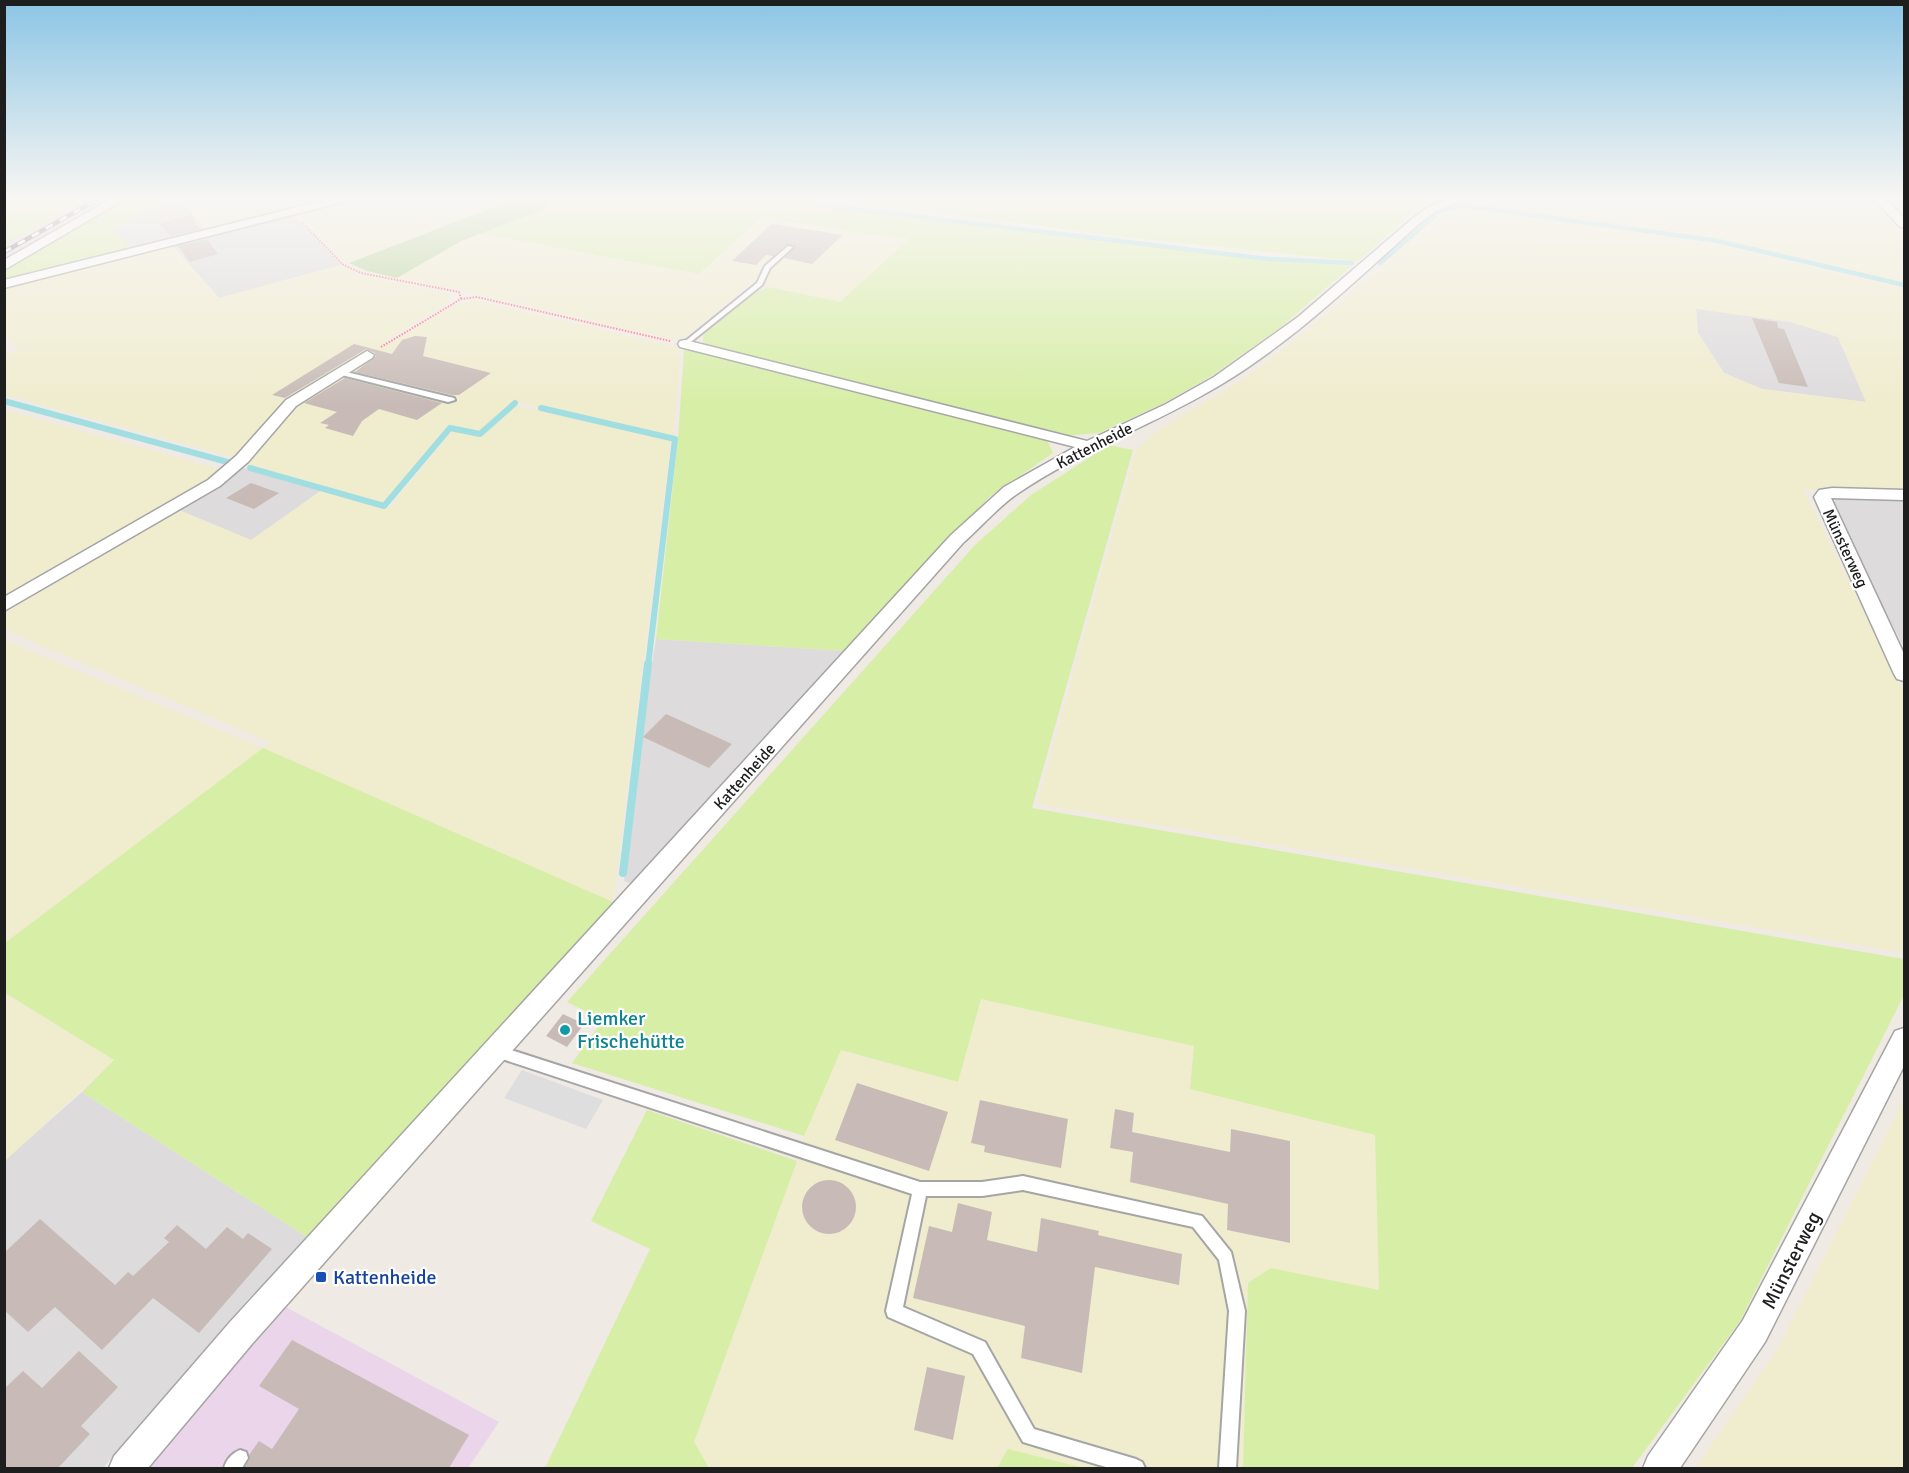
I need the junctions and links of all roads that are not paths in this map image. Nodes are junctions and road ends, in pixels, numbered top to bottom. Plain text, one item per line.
1 (69, 268) edge
2 (767, 268) edge
3 (1363, 268) edge
4 (4, 284) edge
5 (685, 344) joint
6 (367, 355) road end
7 (341, 372) junction
8 (451, 400) dead end
9 (1089, 446) junction
10 (1905, 495) edge
11 (4, 605) edge
12 (1905, 674) edge
13 (1905, 1040) edge
14 (496, 1051) junction
15 (920, 1189) junction
16 (126, 1468) edge
17 (1136, 1468) edge
18 (1227, 1468) edge
19 (1660, 1468) edge

1 - 4 street
2 - 5 lane
3 - 9 street, Kattenheide
5 - 9 street
6 - 7 street
7 - 8 lane
7 - 11 street
9 - 14 street, Kattenheide
10 - 12 street, Münsterweg
13 - 19 street, Münsterweg
14 - 15 lane
14 - 16 street, Kattenheide
15 - 17 lane
15 - 18 lane

